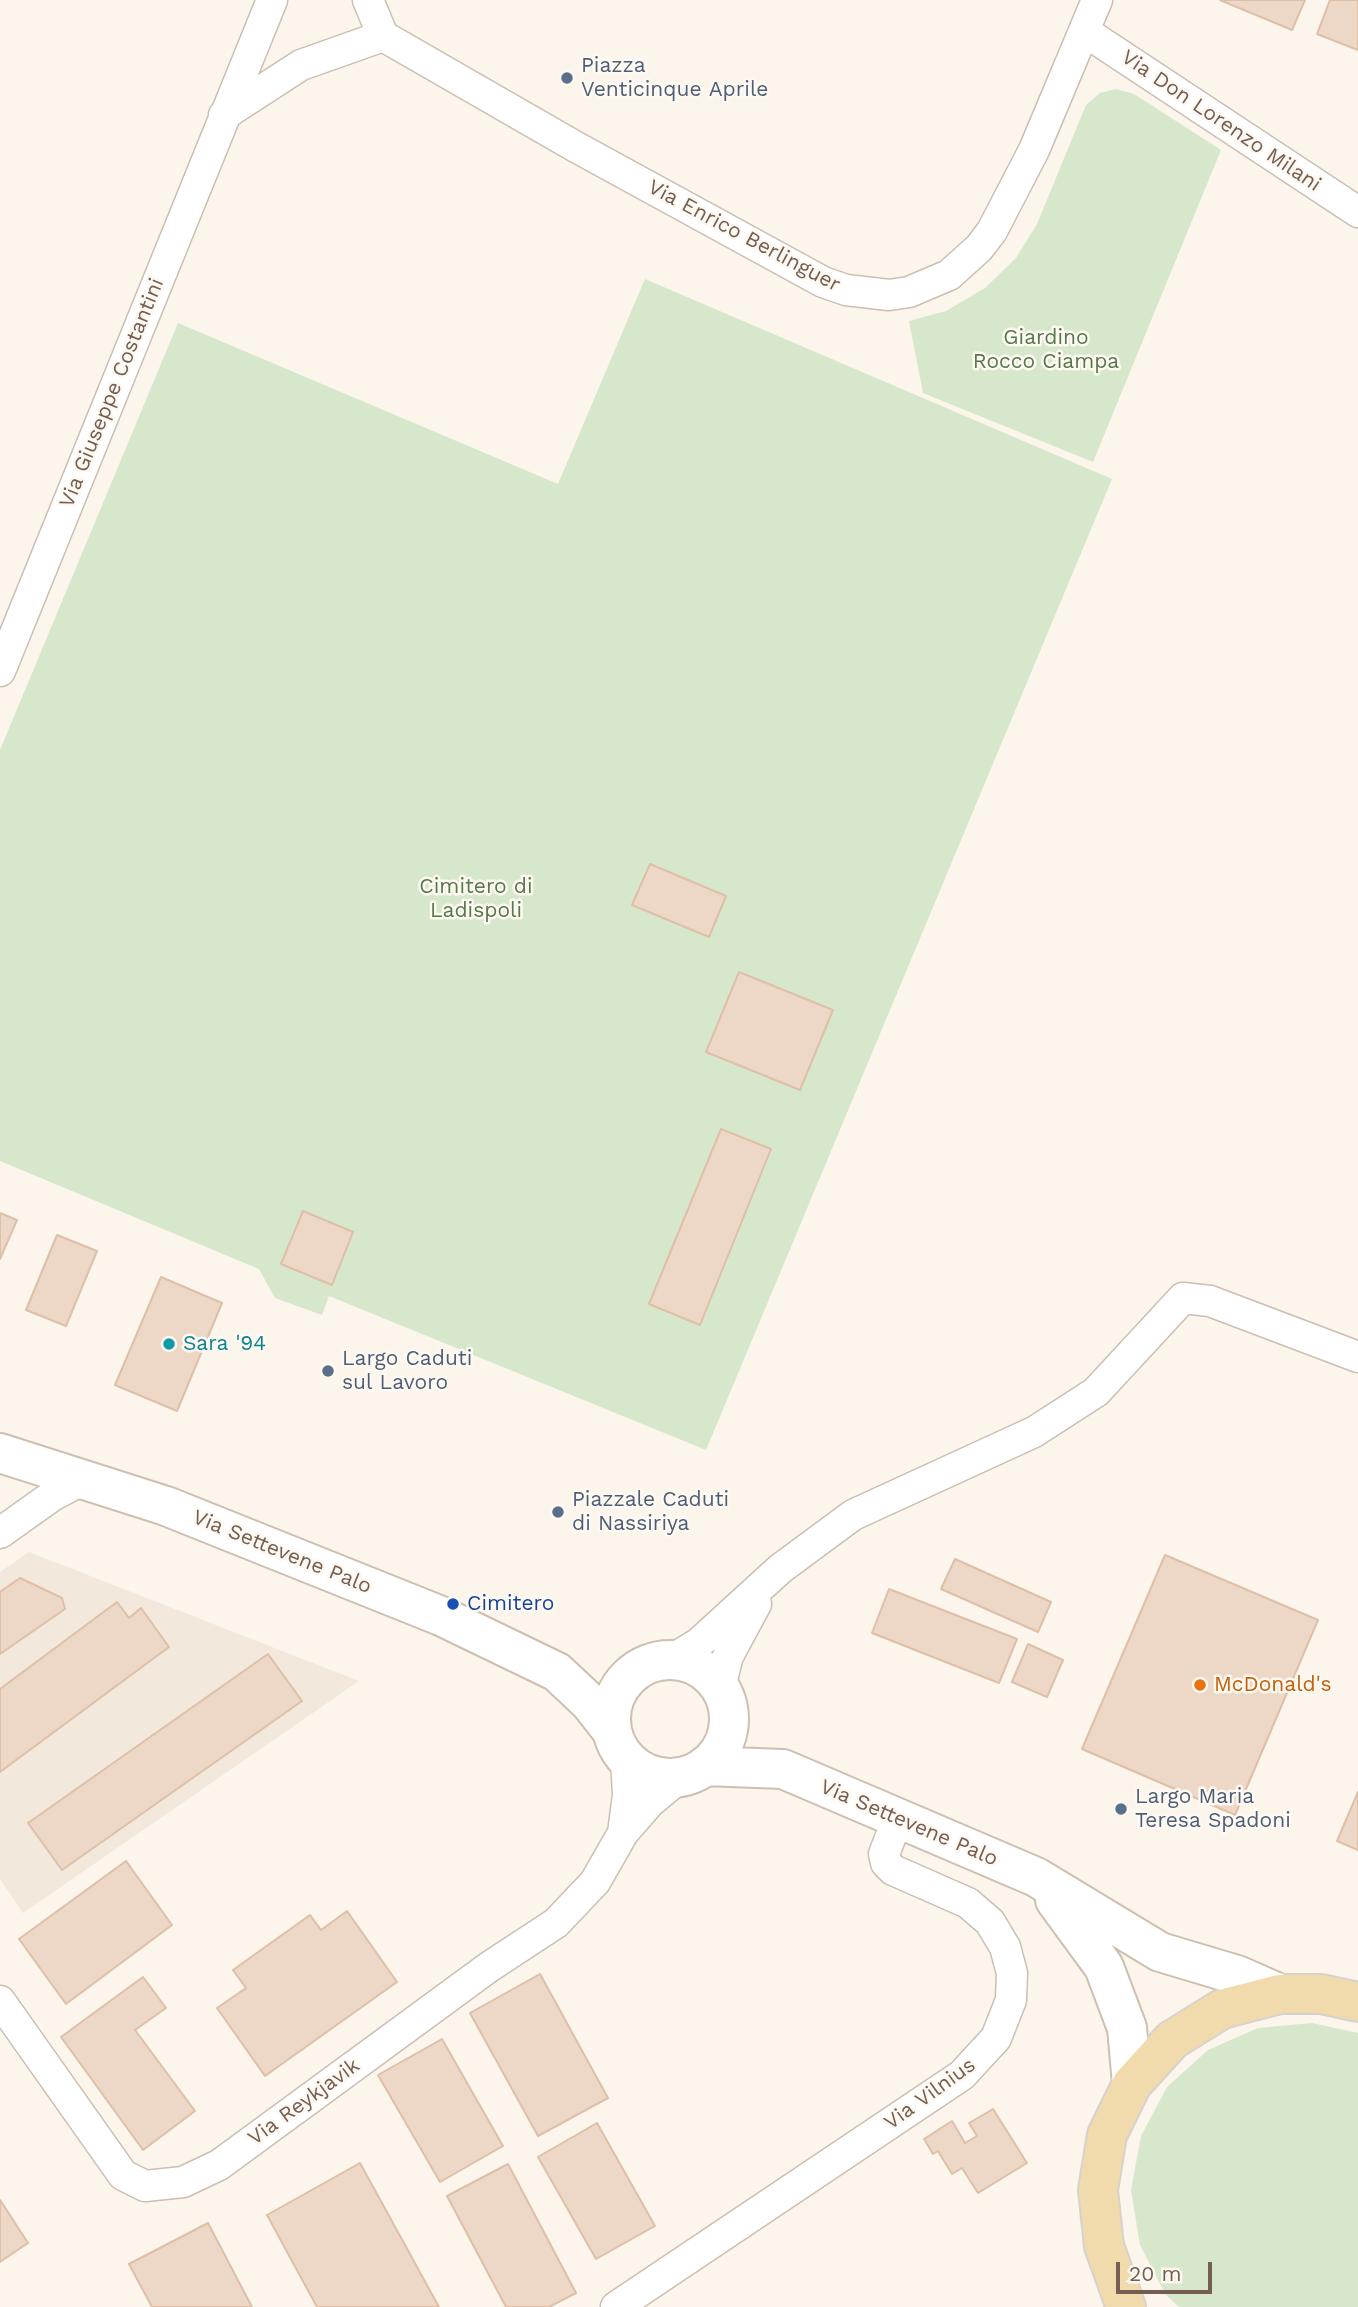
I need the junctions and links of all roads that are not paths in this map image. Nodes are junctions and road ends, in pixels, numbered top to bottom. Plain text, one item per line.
1 (272, 0) edge
2 (368, 0) edge
3 (1097, 0) edge
4 (1084, 31) junction
5 (383, 36) junction
6 (224, 115) junction
7 (1358, 212) edge
8 (0, 671) edge
9 (1358, 1357) edge
10 (0, 1452) edge
11 (82, 1480) junction
12 (0, 1533) edge
13 (780, 1569) junction
14 (671, 1660) junction
15 (557, 1672) junction
16 (629, 1676) junction
17 (724, 1699) junction
18 (619, 1745) junction
19 (783, 1769) junction
20 (692, 1772) junction
21 (898, 1818) junction
22 (623, 1833) junction
23 (1036, 1877) junction
24 (1280, 1994) junction
25 (0, 2001) edge
26 (1358, 2002) edge
27 (1132, 2084) junction
28 (1128, 2304) edge
29 (615, 2307) edge

1 - 6 street, Via Giuseppe Costantini
2 - 5 street
3 - 4 street, Via Enrico Berlinguer
4 - 5 street, Via Enrico Berlinguer
4 - 7 street, Via Don Lorenzo Milani
5 - 6 street
6 - 8 street, Via Giuseppe Costantini
9 - 13 street
10 - 11 street, Via Settevene Palo
11 - 12 street
11 - 15 street, Via Settevene Palo
13 - 14 street
13 - 17 street
14 - 16 street, Via Settevene Palo
14 - 17 street, Via Settevene Palo
15 - 16 street, Via Settevene Palo
15 - 18 street, Via Settevene Palo
16 - 18 street
17 - 19 street, Via Settevene Palo
17 - 20 street
18 - 20 street, Via Settevene Palo
18 - 22 street, Via Reykjavik
19 - 20 street, Via Settevene Palo
19 - 21 street, Via Settevene Palo
20 - 22 street, Via Reykjavik
21 - 23 street, Via Settevene Palo
21 - 29 street, Via Vilnius
22 - 25 street, Via Reykjavik
23 - 24 street, Via Settevene Palo
23 - 27 street, Via Settevene Palo
24 - 26 main road
24 - 27 main road
27 - 28 main road

